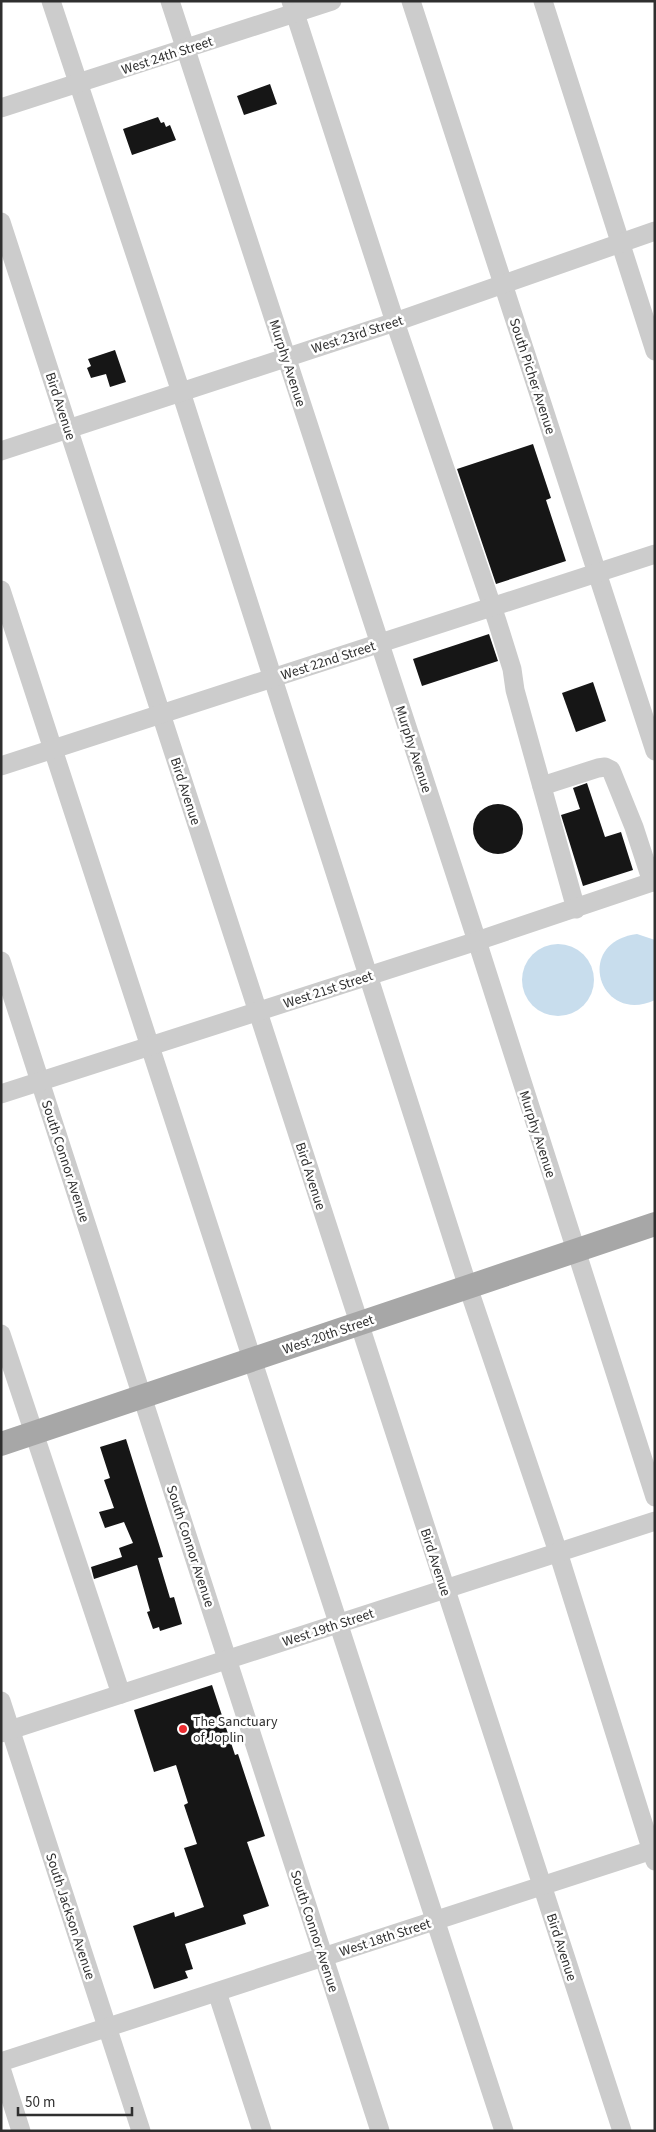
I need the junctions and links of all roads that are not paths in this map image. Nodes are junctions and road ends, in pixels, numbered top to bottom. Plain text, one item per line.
1 (51, 1) edge
2 (170, 1) edge
3 (332, 1) edge
4 (411, 1) edge
5 (543, 1) edge
6 (293, 7) edge
7 (186, 49) junction
8 (79, 84) junction
9 (1, 108) edge
10 (1, 222) edge
11 (655, 231) edge
12 (621, 244) junction
13 (504, 283) junction
14 (395, 322) junction
15 (655, 351) edge
16 (286, 357) junction
17 (181, 392) junction
18 (69, 429) junction
19 (1, 451) edge
20 (655, 554) edge
21 (597, 572) junction
22 (1, 590) edge
23 (492, 606) junction
24 (379, 643) junction
25 (272, 678) junction
26 (161, 714) junction
27 (53, 749) junction
28 (655, 751) edge
29 (1, 766) edge
30 (542, 786) junction
31 (654, 882) edge
32 (576, 909) junction
33 (476, 941) junction
34 (1, 961) edge
35 (368, 976) junction
36 (257, 1012) junction
37 (150, 1046) junction
38 (40, 1081) junction
39 (1, 1094) edge
40 (655, 1224) edge
41 (575, 1250) junction
42 (468, 1287) junction
43 (358, 1324) junction
44 (1, 1334) edge
45 (252, 1360) junction
46 (143, 1396) junction
47 (34, 1432) junction
48 (1, 1444) edge
49 (655, 1497) edge
50 (655, 1521) edge
51 (558, 1552) junction
52 (445, 1589) junction
53 (338, 1624) junction
54 (228, 1660) junction
55 (121, 1694) junction
56 (1, 1701) edge
57 (6, 1732) edge
58 (654, 1854) edge
59 (542, 1886) junction
60 (436, 1920) junction
61 (324, 1957) junction
62 (217, 1992) junction
63 (107, 2028) junction
64 (1, 2062) edge
65 (1, 2068) edge
66 (21, 2131) edge
67 (141, 2131) edge
68 (262, 2131) edge
69 (380, 2131) edge
70 (504, 2131) edge
71 (622, 2131) edge

1 - 8 street
2 - 7 street, Murphy Avenue
3 - 6 street, West 24th Street
4 - 13 street, South Picher Avenue
5 - 12 street
6 - 7 street, West 24th Street
6 - 14 street
7 - 8 street, West 24th Street
7 - 16 street, Murphy Avenue
8 - 9 street, West 24th Street
8 - 17 street
10 - 18 street, Bird Avenue
11 - 12 street, West 23rd Street
12 - 13 street, West 23rd Street
12 - 15 street
13 - 14 street, West 23rd Street
13 - 21 street, South Picher Avenue
14 - 16 street, West 23rd Street
14 - 23 street
16 - 17 street, West 23rd Street
16 - 24 street, Murphy Avenue
17 - 18 street, West 23rd Street
17 - 25 street
18 - 19 street, West 23rd Street
18 - 26 street, Bird Avenue
20 - 21 street, West 22nd Street
21 - 23 street, West 22nd Street
21 - 28 street, South Picher Avenue
22 - 27 street
23 - 24 street, West 22nd Street
23 - 30 street
24 - 25 street, West 22nd Street
24 - 33 street, Murphy Avenue
25 - 26 street, West 22nd Street
25 - 35 street
26 - 27 street, West 22nd Street
26 - 36 street, Bird Avenue
27 - 29 street, West 22nd Street
27 - 37 street
30 - 31 street
30 - 32 street
31 - 32 street, West 21st Street
32 - 33 street, West 21st Street
33 - 35 street, West 21st Street
33 - 41 street, Murphy Avenue
34 - 38 street, South Connor Avenue
35 - 36 street, West 21st Street
35 - 42 street
36 - 37 street, West 21st Street
36 - 43 street, Bird Avenue
37 - 38 street, West 21st Street
37 - 45 street
38 - 39 street, West 21st Street
38 - 46 street, South Connor Avenue
40 - 41 main road, West 20th Street
41 - 42 main road, West 20th Street
41 - 49 street, Murphy Avenue
42 - 43 main road, West 20th Street
42 - 51 street
43 - 45 main road, West 20th Street
43 - 52 street, Bird Avenue
44 - 47 street
45 - 46 main road, West 20th Street
45 - 53 street
46 - 47 main road, West 20th Street
46 - 54 street, South Connor Avenue
47 - 48 main road, West 20th Street
47 - 55 street
50 - 51 street, West 19th Street
51 - 52 street, West 19th Street
51 - 58 street
52 - 53 street, West 19th Street
52 - 59 street, Bird Avenue
53 - 54 street, West 19th Street
53 - 60 street
54 - 55 street, West 19th Street
54 - 61 street, South Connor Avenue
55 - 57 street, West 19th Street
56 - 57 street, South Jackson Avenue
57 - 63 street, South Jackson Avenue
58 - 59 street, West 18th Street
59 - 60 street, West 18th Street
59 - 71 street, Bird Avenue
60 - 61 street, West 18th Street
60 - 70 street
61 - 62 street, West 18th Street
61 - 69 street, South Connor Avenue
62 - 63 street, West 18th Street
62 - 68 street
63 - 64 street, West 18th Street
63 - 67 street, South Jackson Avenue
65 - 66 street

